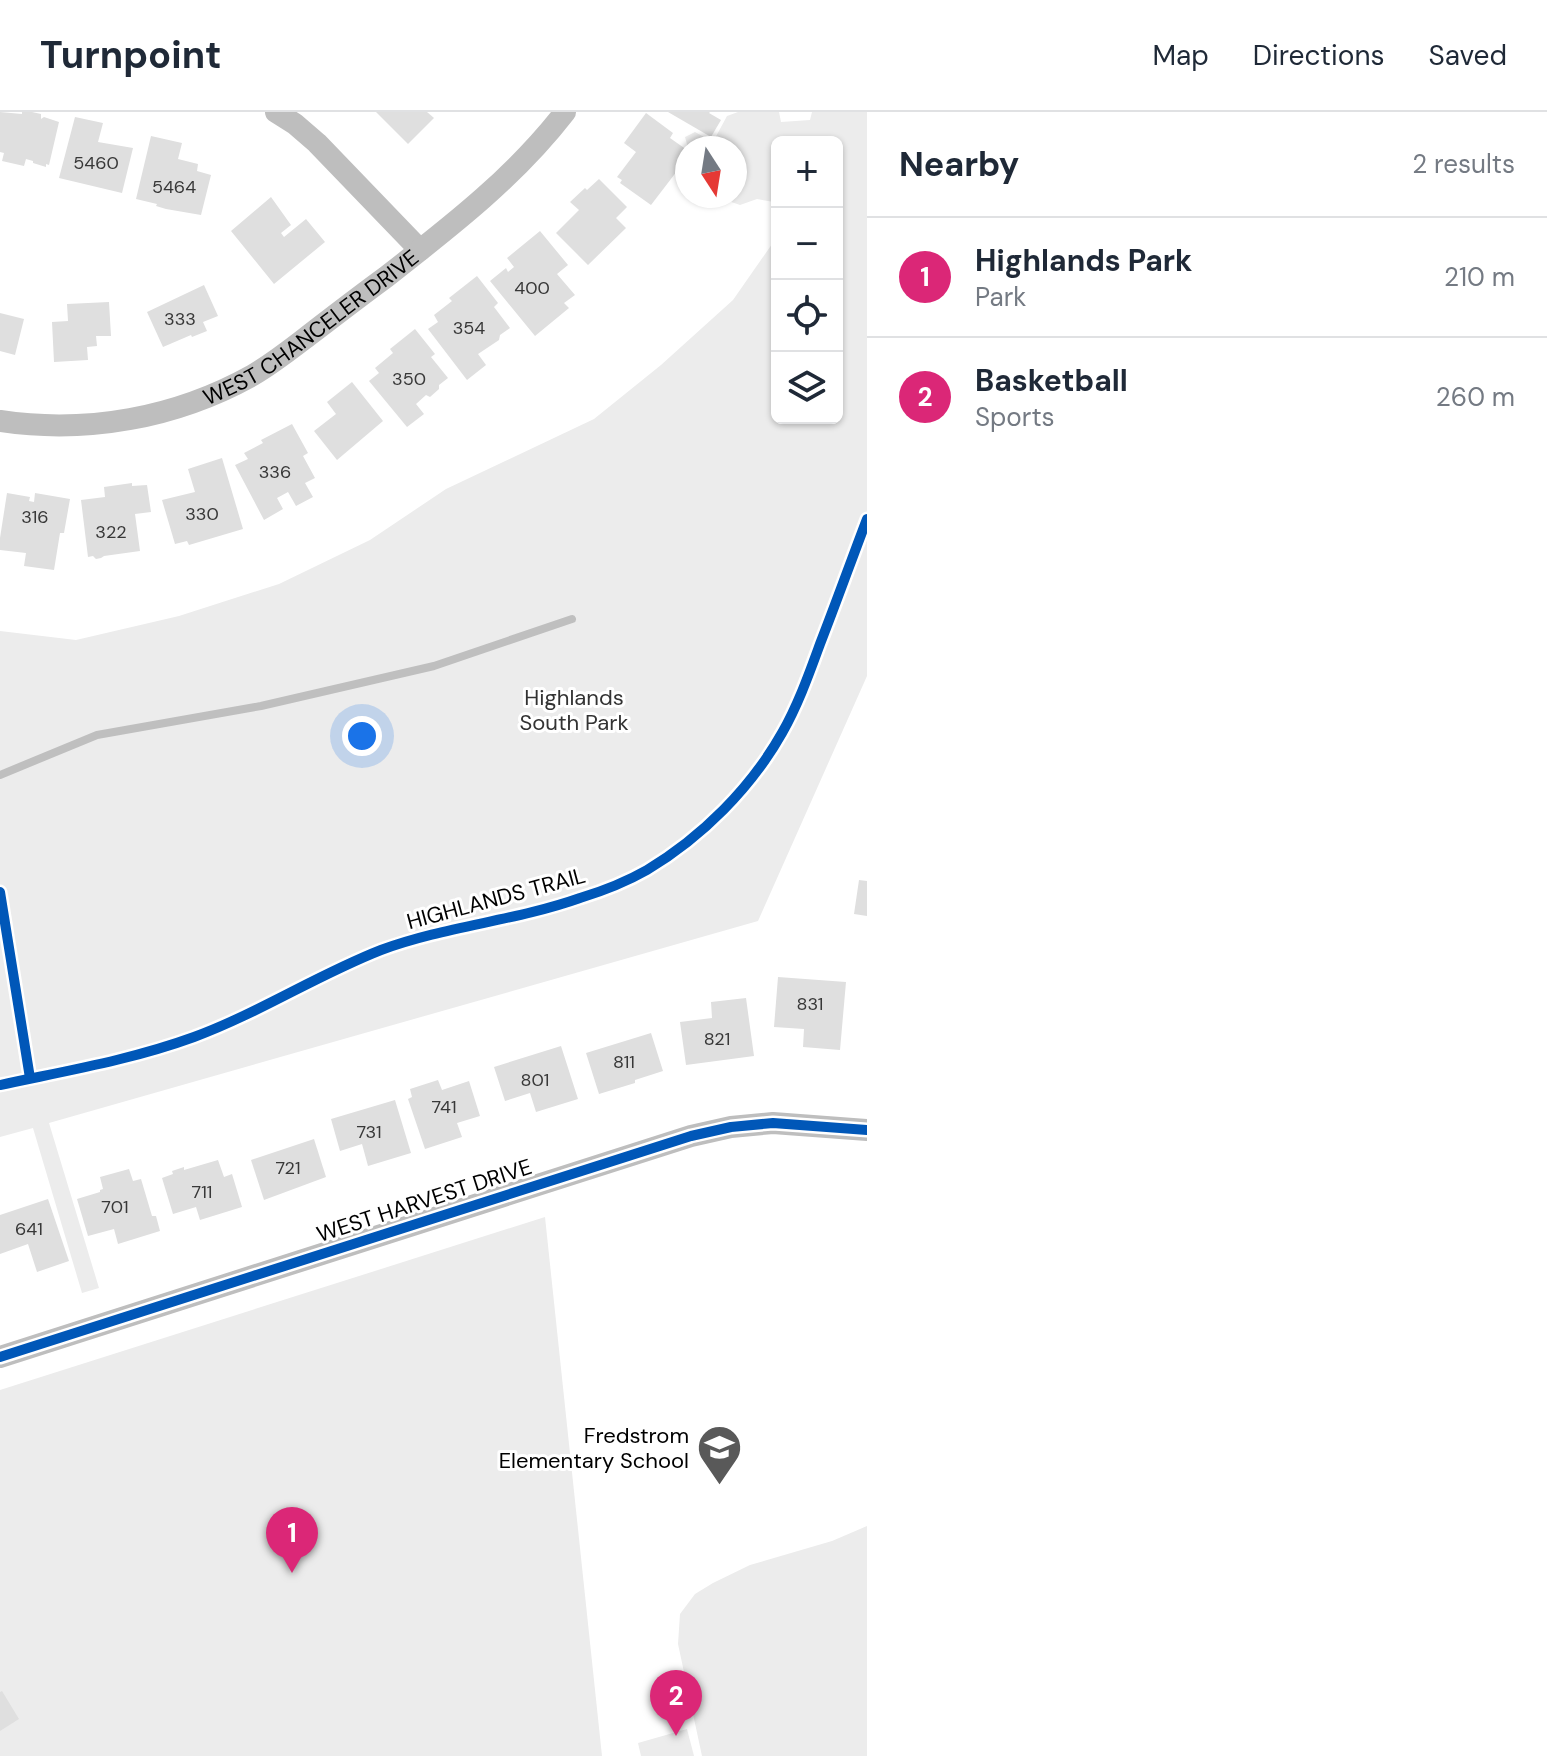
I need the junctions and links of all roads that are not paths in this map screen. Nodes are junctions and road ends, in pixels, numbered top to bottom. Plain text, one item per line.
1 (276, 112) edge
2 (565, 112) edge
3 (420, 250) junction
4 (0, 421) edge
5 (867, 1130) edge
6 (0, 1357) edge

1 - 3 street
2 - 3 street, WEST CHANCELER DRIVE
3 - 4 street, WEST CHANCELER DRIVE
5 - 6 street, WEST HARVEST DRIVE

